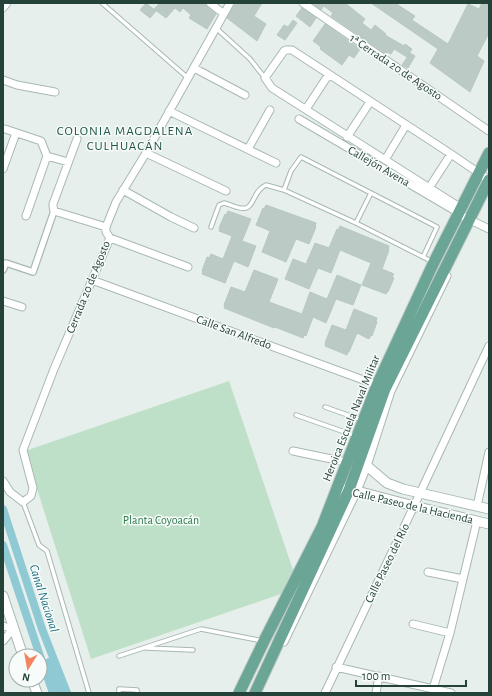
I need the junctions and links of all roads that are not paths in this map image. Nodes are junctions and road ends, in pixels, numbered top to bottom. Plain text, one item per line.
1 (7, 3) edge
2 (102, 3) edge
3 (210, 3) edge
4 (230, 3) edge
5 (303, 3) edge
6 (3, 8) edge
7 (224, 14) junction
8 (216, 28) junction
9 (194, 68) junction
10 (329, 74) junction
11 (188, 78) junction
12 (265, 78) junction
13 (3, 80) edge
14 (55, 92) dead end
15 (246, 95) dead end
16 (370, 102) junction
17 (306, 109) junction
18 (270, 110) dead end
19 (169, 111) junction
20 (298, 119) dead end
21 (406, 125) junction
22 (5, 129) dead end
23 (489, 131) edge
24 (16, 133) junction
25 (347, 136) junction
26 (77, 139) dead end
27 (248, 148) junction
28 (146, 152) junction
29 (489, 153) edge
30 (451, 154) junction
31 (47, 156) junction
32 (385, 160) junction
33 (68, 162) junction
34 (276, 163) dead end
35 (3, 169) edge
36 (479, 172) junction
37 (489, 180) edge
38 (429, 188) junction
39 (123, 190) junction
40 (284, 190) junction
41 (489, 191) edge
42 (226, 192) dead end
43 (371, 193) junction
44 (54, 207) junction
45 (459, 212) junction
46 (26, 216) dead end
47 (472, 220) junction
48 (356, 223) junction
49 (106, 227) junction
50 (210, 227) dead end
51 (194, 228) dead end
52 (489, 229) edge
53 (110, 238) junction
54 (423, 257) junction
55 (434, 262) junction
56 (188, 267) dead end
57 (3, 270) edge
58 (92, 280) junction
59 (3, 300) edge
60 (22, 307) dead end
61 (489, 346) edge
62 (377, 385) junction
63 (325, 407) dead end
64 (296, 415) dead end
65 (363, 420) junction
66 (357, 436) junction
67 (293, 451) dead end
68 (489, 452) edge
69 (346, 462) junction
70 (364, 463) junction
71 (3, 481) edge
72 (337, 488) junction
73 (353, 491) junction
74 (420, 494) junction
75 (23, 502) junction
76 (414, 506) junction
77 (477, 506) junction
78 (489, 509) edge
79 (477, 521) junction
80 (489, 524) edge
81 (428, 572) dead end
82 (463, 579) junction
83 (3, 596) edge
84 (413, 624) dead end
85 (3, 626) edge
86 (14, 629) junction
87 (450, 633) junction
88 (3, 641) edge
89 (264, 641) junction
90 (20, 648) edge
91 (143, 648) junction
92 (193, 650) dead end
93 (119, 656) dead end
94 (336, 667) junction
95 (379, 676) junction
96 (433, 689) junction
97 (89, 693) edge
98 (119, 693) edge
99 (137, 693) edge
100 (239, 693) edge
101 (255, 693) edge
102 (260, 693) edge
103 (325, 693) edge
104 (376, 693) edge
105 (451, 693) edge

1 - 6 street
2 - 11 lane
3 - 7 street
4 - 7 street, Cerrada 20 de Agosto
5 - 23 street, 1ª Cerrada 20 de Agosto
7 - 8 street, Cerrada 20 de Agosto
8 - 9 street, Cerrada 20 de Agosto
8 - 12 lane
9 - 11 street, Cerrada 20 de Agosto
9 - 15 street
10 - 12 street
10 - 16 street
10 - 17 street
11 - 19 street, Cerrada 20 de Agosto
12 - 17 street
13 - 14 street
16 - 21 street
16 - 25 street
17 - 25 street
18 - 27 street
19 - 27 street
19 - 28 street, Cerrada 20 de Agosto
20 - 45 street, Callejón Avena
21 - 30 street
21 - 32 street
22 - 24 street
24 - 31 street
24 - 35 street
25 - 32 street
26 - 33 street
27 - 34 street
28 - 39 street, Cerrada 20 de Agosto
28 - 42 street
29 - 36 main road, Heroica Escuela Naval Militar
30 - 36 street
30 - 38 street
31 - 33 street
31 - 46 street
32 - 38 street
33 - 44 street
36 - 37 street
36 - 45 main road, Heroica Escuela Naval Militar
37 - 47 main road, Heroica Escuela Naval Militar
38 - 45 street
39 - 49 street, Cerrada 20 de Agosto
39 - 51 street
40 - 43 lane
40 - 48 lane
40 - 50 lane
41 - 47 street, Heroica Escuela Naval Militar
43 - 48 lane
43 - 54 lane
44 - 49 street
44 - 57 street
45 - 47 street
45 - 55 main road, Heroica Escuela Naval Militar
47 - 52 street
47 - 70 main road, Heroica Escuela Naval Militar
48 - 54 lane
49 - 53 street, Cerrada 20 de Agosto
53 - 56 street
53 - 58 street, Cerrada 20 de Agosto
54 - 55 lane
55 - 62 main road, Heroica Escuela Naval Militar
58 - 62 street, Calle San Alfredo
58 - 75 street, Cerrada 20 de Agosto
59 - 60 street
61 - 74 street, Calle Paseo del Río
62 - 65 main road, Heroica Escuela Naval Militar
63 - 65 lane
64 - 66 lane
65 - 66 main road, Heroica Escuela Naval Militar
66 - 69 main road, Heroica Escuela Naval Militar
67 - 69 street
68 - 77 street
69 - 72 main road, Heroica Escuela Naval Militar
70 - 73 main road, Heroica Escuela Naval Militar
70 - 74 street, Calle Paseo de la Hacienda
71 - 75 street
72 - 73 street, Calle Paseo de la Hacienda
72 - 89 main road, Heroica Escuela Naval Militar
73 - 76 street, Calle Paseo de la Hacienda
73 - 101 main road, Heroica Escuela Naval Militar
73 - 102 street, Heroica Escuela Naval Militar
74 - 76 street, Calle Paseo del Río
74 - 77 street, Calle Paseo de la Hacienda
75 - 97 lane
76 - 79 street, Calle Paseo de la Hacienda
76 - 94 street, Calle Paseo del Río
77 - 78 street, Calle Paseo de la Hacienda
79 - 80 street, Calle Paseo de la Hacienda
79 - 82 street
81 - 82 street
82 - 87 street
83 - 86 street
84 - 87 street
85 - 86 street
86 - 88 street
86 - 90 street
87 - 96 street
89 - 91 lane
89 - 100 main road, Heroica Escuela Naval Militar
91 - 92 lane
91 - 93 lane
94 - 95 street
94 - 103 street, Calle Paseo del Río
95 - 96 street
95 - 104 street
96 - 105 street
98 - 99 lane

